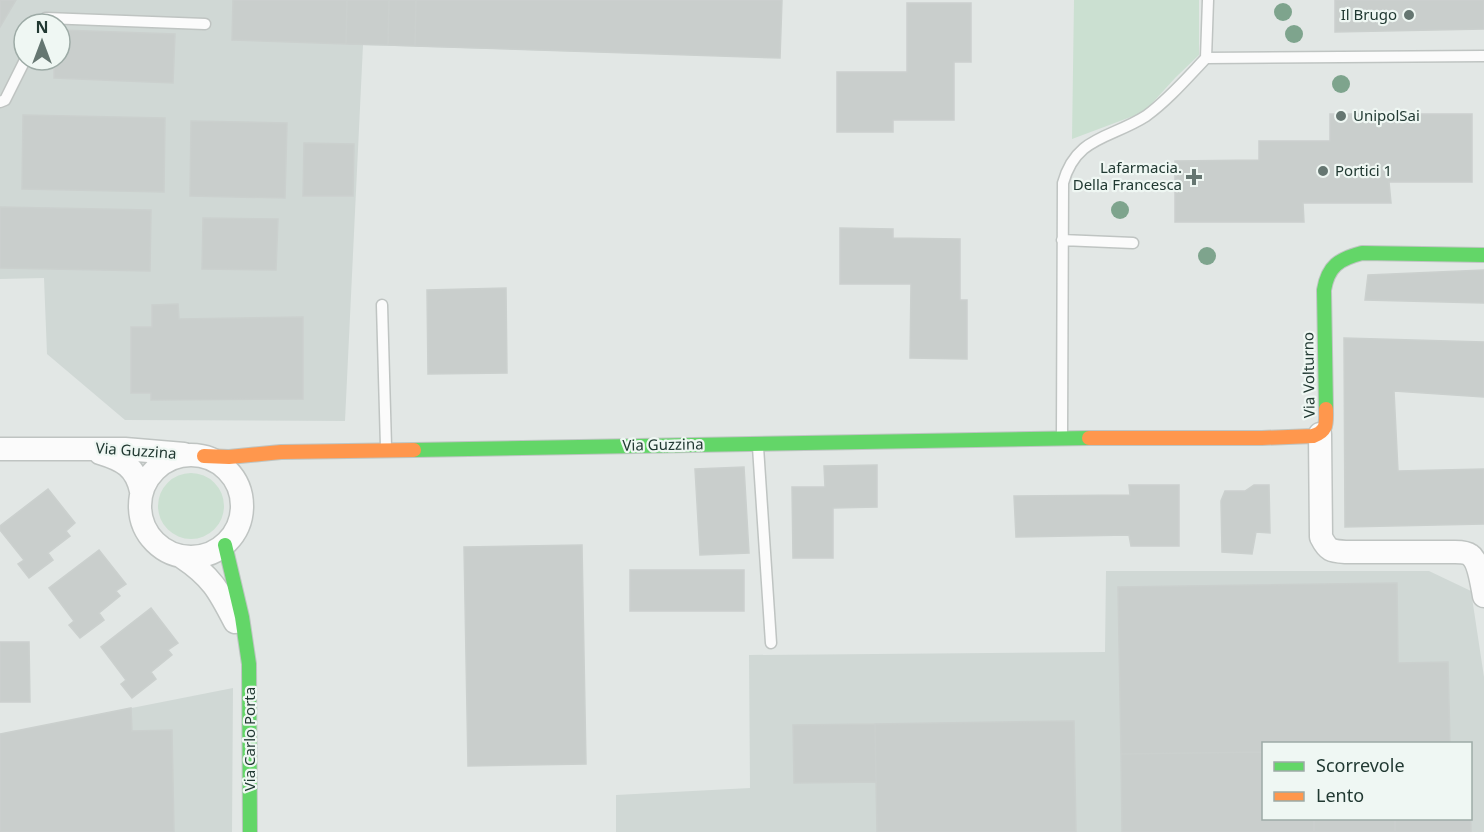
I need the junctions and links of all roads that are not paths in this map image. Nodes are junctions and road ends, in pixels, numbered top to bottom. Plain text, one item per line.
1 (1208, 0) edge
2 (72, 19) edge
3 (206, 24) dead end
4 (1484, 56) edge
5 (1206, 58) junction
6 (19, 72) edge
7 (0, 102) edge
8 (1062, 240) junction
9 (1133, 243) dead end
10 (1484, 255) edge
11 (382, 305) dead end
12 (1320, 434) junction
13 (1062, 438) junction
14 (1044, 439) joint
15 (758, 443) junction
16 (85, 448) junction
17 (0, 449) edge
18 (386, 450) junction
19 (281, 452) junction
20 (195, 455) junction
21 (236, 480) junction
22 (141, 491) junction
23 (225, 545) junction
24 (182, 557) junction
25 (1484, 596) edge
26 (771, 643) dead end
27 (247, 646) junction
28 (250, 832) edge

1 - 5 lane
2 - 3 lane
4 - 5 lane
5 - 8 lane
6 - 7 lane
8 - 9 lane
8 - 13 lane
10 - 12 street, Via Volturno
11 - 18 lane
12 - 13 street, Via Volturno
12 - 25 street
13 - 14 street, Via Volturno
14 - 15 street, Via Guzzina
15 - 18 street, Via Guzzina
15 - 26 lane
16 - 17 street, Via Guzzina
16 - 20 street, Via Guzzina
16 - 22 street, Via Guzzina
18 - 19 street, Via Guzzina
19 - 20 street, Via Guzzina
19 - 21 street
20 - 21 street
20 - 22 street
21 - 23 street
22 - 24 street
23 - 24 street
23 - 27 street, Via Carlo Porta
24 - 27 street, Via Carlo Porta
27 - 28 street, Via Carlo Porta

